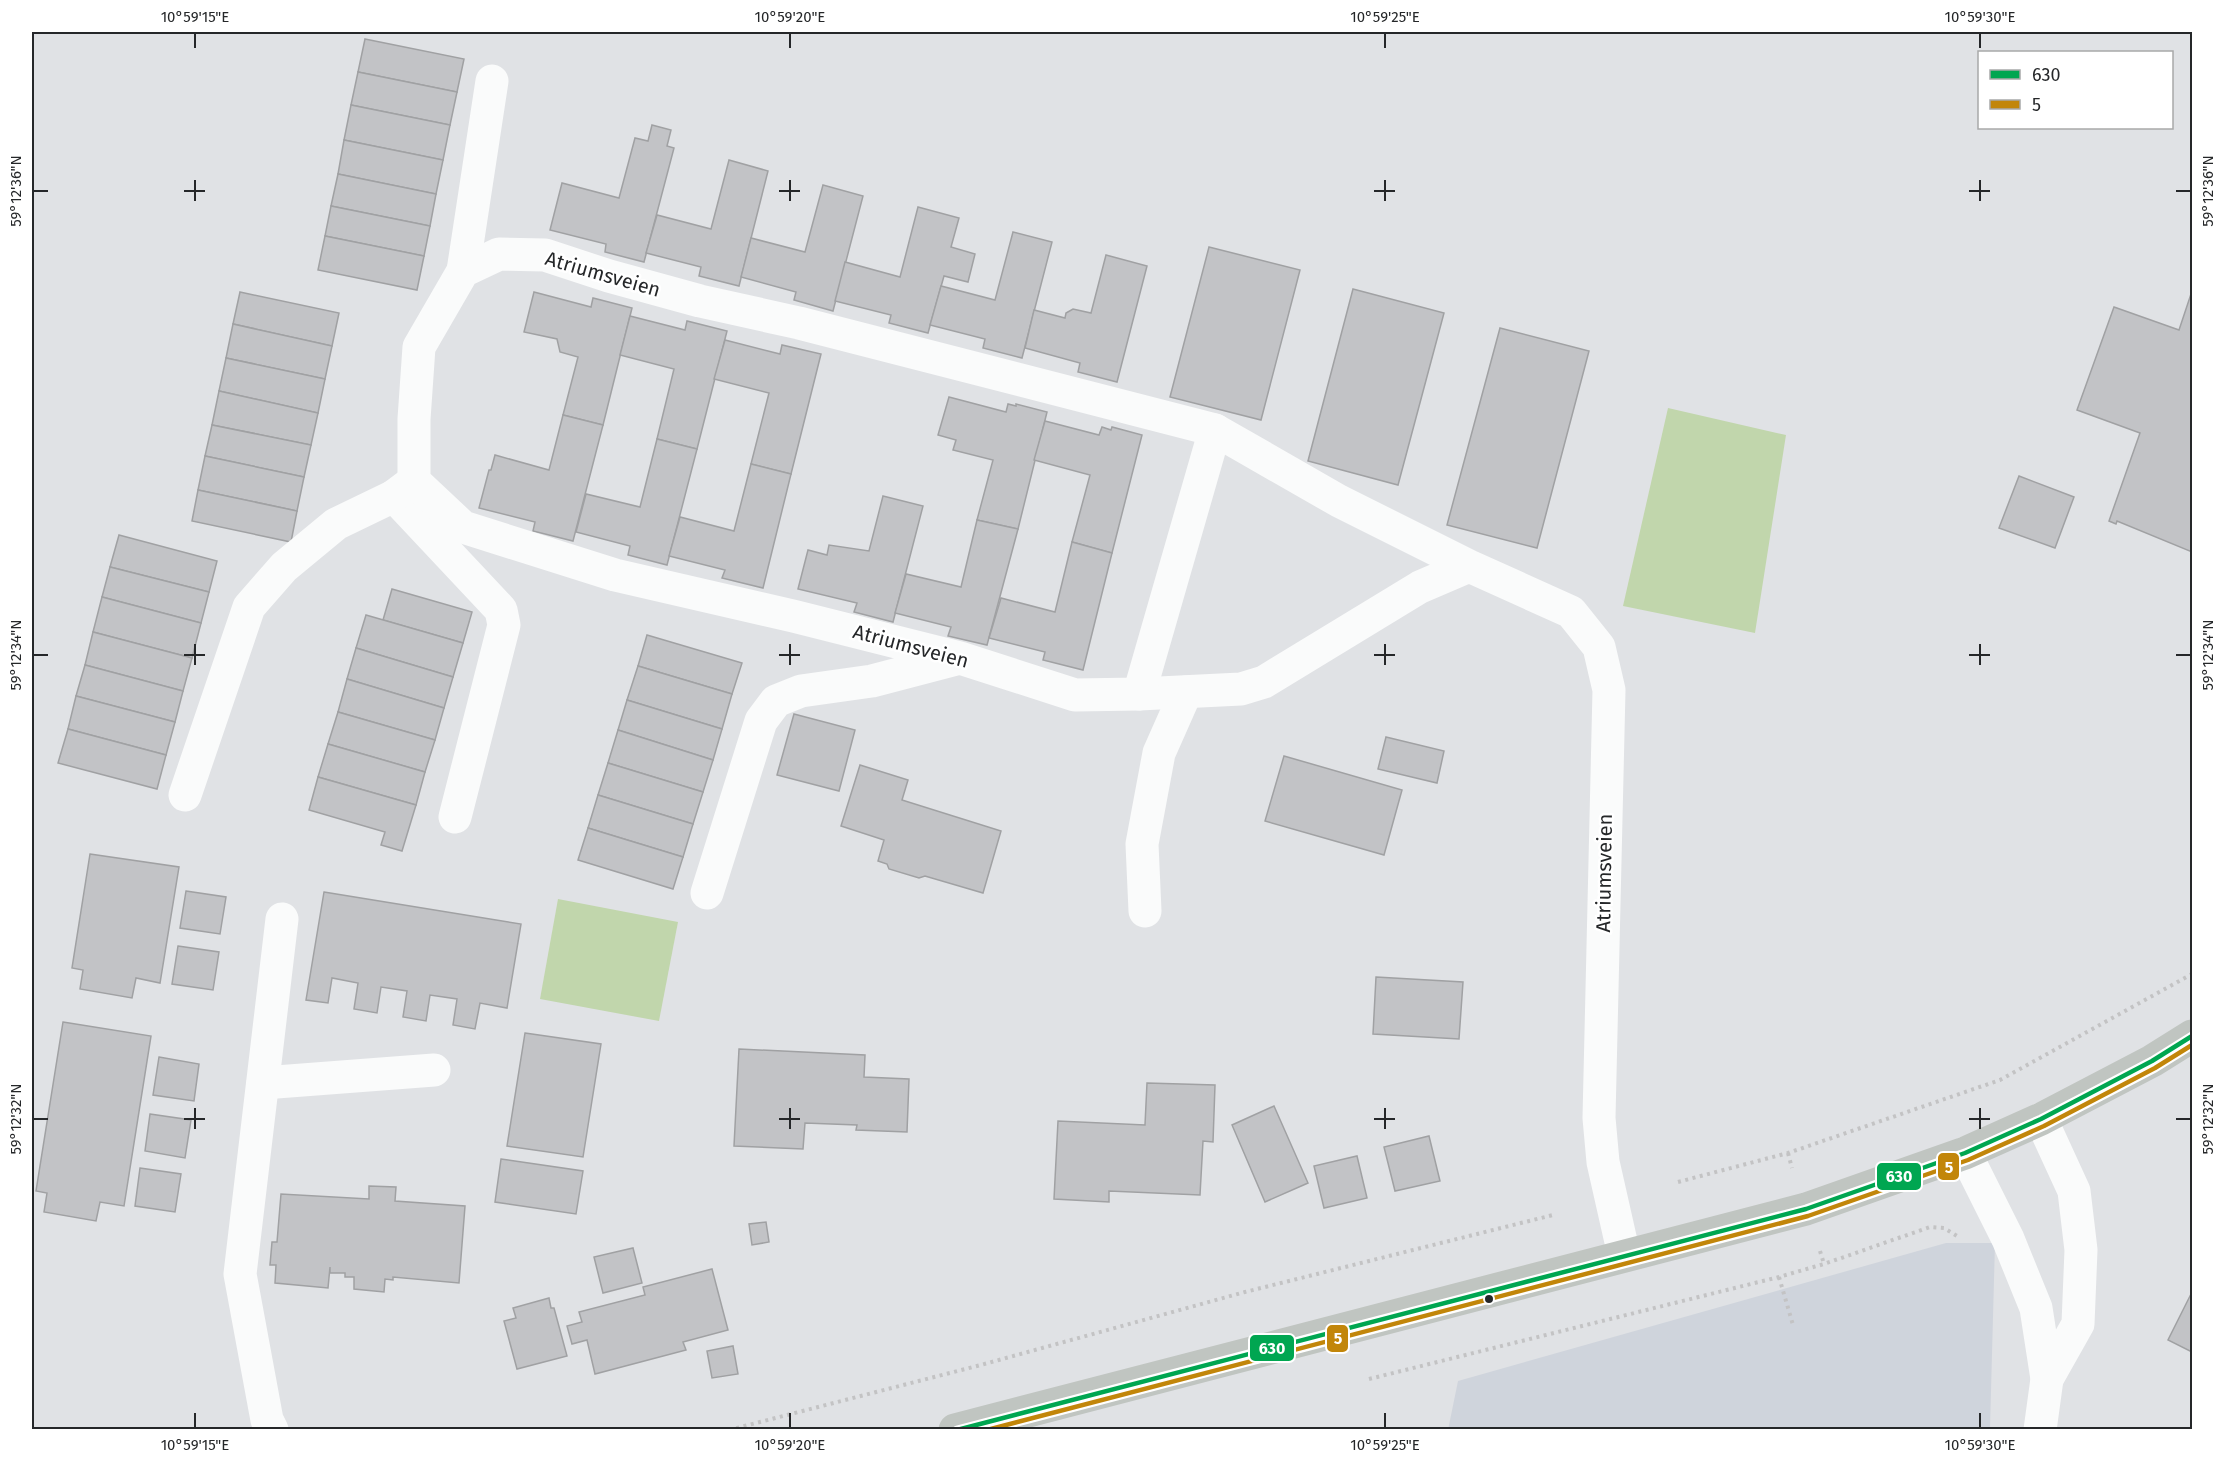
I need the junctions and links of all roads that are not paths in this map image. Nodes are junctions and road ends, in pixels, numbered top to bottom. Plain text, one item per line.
1 (492, 81) dead end
2 (463, 271) junction
3 (1215, 430) junction
4 (404, 488) junction
5 (1469, 566) junction
6 (960, 658) junction
7 (1186, 692) junction
8 (1139, 694) junction
9 (185, 795) dead end
10 (455, 817) dead end
11 (707, 893) dead end
12 (1144, 911) dead end
13 (282, 919) dead end
14 (2193, 1036) edge
15 (434, 1070) dead end
16 (263, 1083) junction
17 (2041, 1119) junction
18 (1965, 1153) junction
19 (1624, 1255) junction
20 (2047, 1379) junction
21 (272, 1430) edge
22 (955, 1430) edge
23 (2040, 1430) edge

1 - 2 street
2 - 3 street, Atriumsveien
2 - 4 street
3 - 5 street, Atriumsveien
3 - 8 street
4 - 6 street, Atriumsveien
4 - 9 street
4 - 10 street
5 - 7 street, Atriumsveien
5 - 19 street, Atriumsveien
6 - 8 street, Atriumsveien
6 - 11 street
7 - 8 street, Atriumsveien
7 - 12 street
13 - 16 street
14 - 17 main road
15 - 16 street
16 - 21 street
17 - 18 main road
17 - 20 street
18 - 19 main road
18 - 20 street
19 - 22 main road
20 - 23 street

